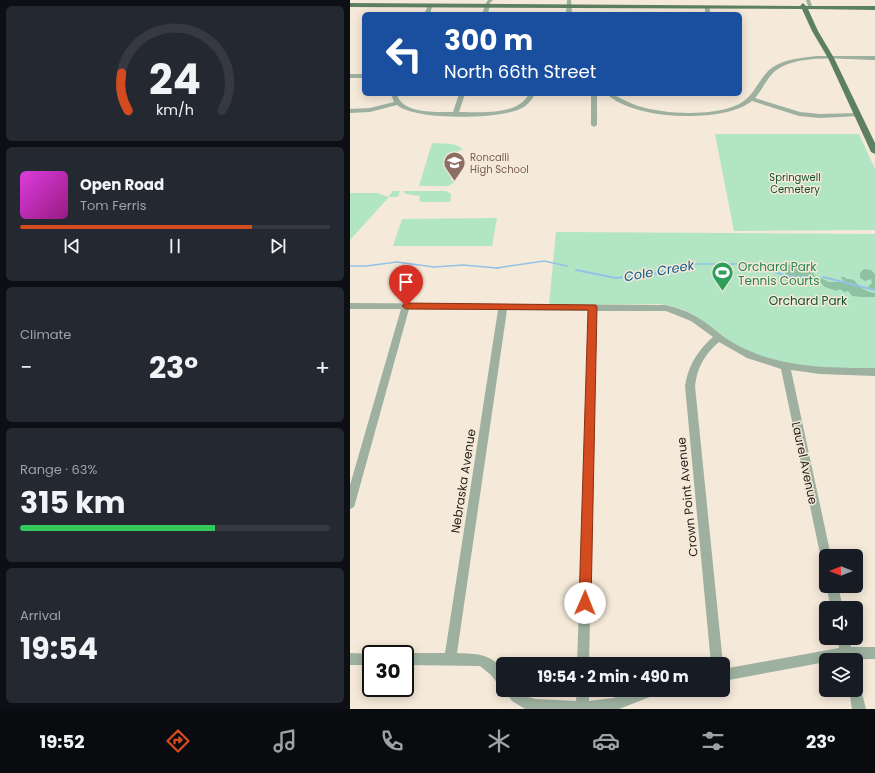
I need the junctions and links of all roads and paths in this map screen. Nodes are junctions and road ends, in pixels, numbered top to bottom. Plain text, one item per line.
1 (490, 0) edge
2 (571, 2) edge
3 (806, 4) edge
4 (487, 6) junction
5 (707, 6) junction
6 (875, 6) edge
7 (350, 7) edge
8 (430, 7) junction
9 (428, 12) edge
10 (486, 12) edge
11 (569, 12) edge
12 (708, 12) edge
13 (831, 58) junction
14 (873, 58) edge
15 (875, 67) edge
16 (350, 76) edge
17 (362, 76) edge
18 (395, 96) edge
19 (461, 96) edge
20 (531, 96) edge
21 (594, 96) edge
22 (612, 96) edge
23 (751, 99) junction
24 (398, 102) junction
25 (350, 111) edge
26 (456, 113) junction
27 (858, 115) junction
28 (594, 125) dead end
29 (875, 152) edge
30 (350, 306) edge
31 (406, 306) junction
32 (503, 307) junction
33 (593, 307) junction
34 (719, 337) junction
35 (785, 366) junction
36 (875, 372) edge
37 (350, 504) edge
38 (824, 549) edge
39 (875, 653) edge
40 (863, 655) edge
41 (583, 657) edge
42 (716, 657) edge
43 (350, 659) edge
44 (362, 659) edge
45 (414, 659) edge
46 (450, 659) junction
47 (819, 661) edge
48 (496, 670) edge
49 (730, 674) edge
50 (517, 697) edge
51 (583, 697) edge
52 (633, 697) edge
53 (856, 697) edge
54 (582, 708) edge
55 (859, 709) edge

1 - 4 street
2 - 4 main road
2 - 5 main road
2 - 11 street
3 - 5 main road
3 - 6 main road
3 - 13 main road
4 - 8 main road
4 - 10 street
5 - 12 street
7 - 8 main road
8 - 9 street
13 - 14 street
13 - 23 street
13 - 27 main road
14 - 15 street
16 - 17 street
18 - 24 street
19 - 26 street
20 - 26 street
21 - 22 street
21 - 28 street
22 - 23 street
23 - 27 street
24 - 25 street
24 - 26 street
27 - 29 main road
30 - 31 street
31 - 32 street
31 - 37 street
32 - 33 street
32 - 46 street, Nebraska Avenue
33 - 34 street
33 - 41 street
34 - 35 street
34 - 42 street, Crown Point Avenue
35 - 36 street
35 - 38 street, Laurel Avenue
39 - 40 street
43 - 44 street
45 - 46 street
46 - 48 street
47 - 49 street
50 - 54 street
51 - 54 street
52 - 54 street
53 - 55 street

